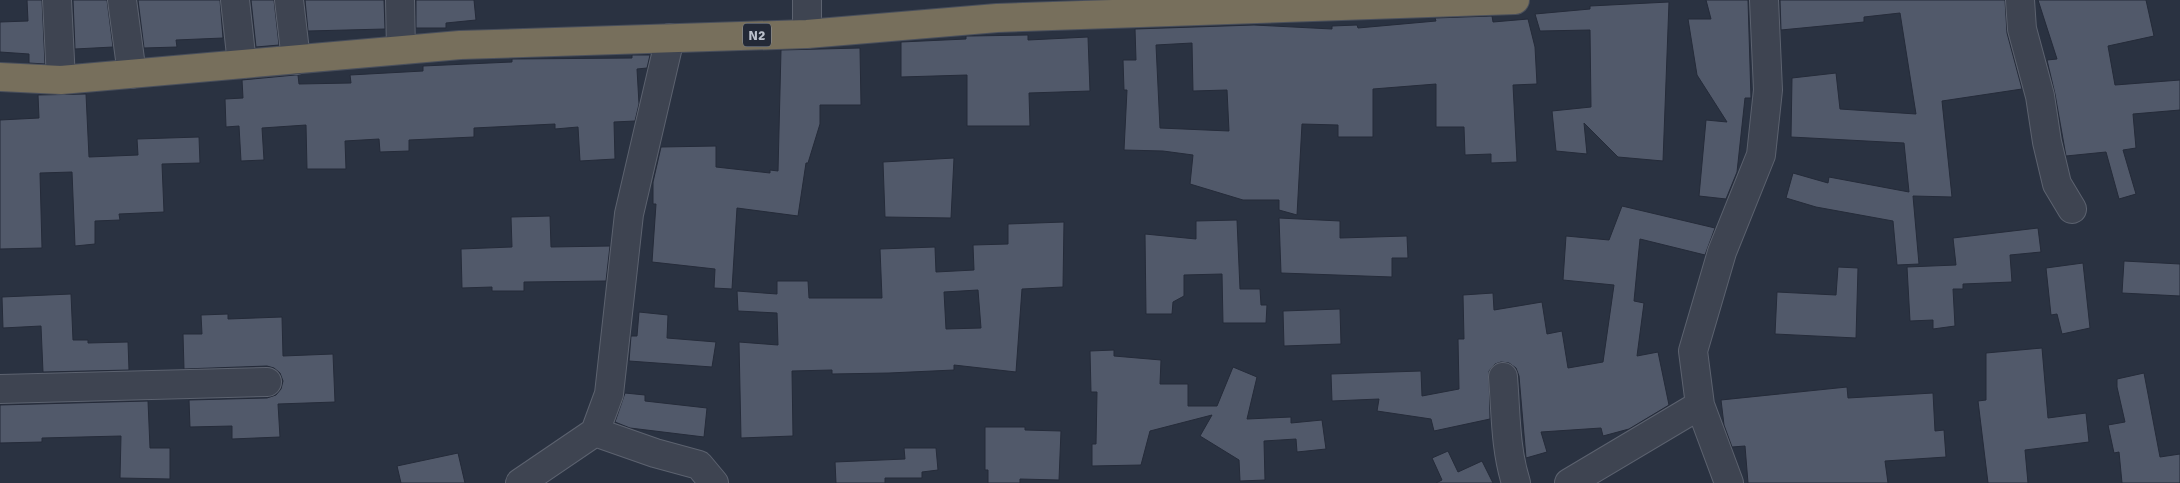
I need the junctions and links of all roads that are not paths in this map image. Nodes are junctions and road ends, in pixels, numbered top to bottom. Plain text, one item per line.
1 (57, 0) edge
2 (122, 0) edge
3 (235, 0) edge
4 (289, 0) edge
5 (400, 0) edge
6 (807, 0) edge
7 (1515, 0) edge
8 (1764, 0) edge
9 (2020, 0) edge
10 (995, 9) edge
11 (808, 34) junction
12 (670, 38) junction
13 (400, 50) junction
14 (296, 60) junction
15 (242, 64) junction
16 (132, 74) junction
17 (0, 77) edge
18 (61, 80) junction
19 (2072, 209) dead end
20 (1502, 377) dead end
21 (267, 382) dead end
22 (0, 389) edge
23 (1700, 405) junction
24 (594, 432) junction
25 (520, 483) edge
26 (714, 483) edge
27 (1516, 483) edge
28 (1569, 483) edge
29 (1729, 483) edge

1 - 18 street
2 - 16 street
3 - 15 street
4 - 14 street
5 - 13 street
6 - 11 street
7 - 10 highway, N2
8 - 23 street
9 - 19 street
10 - 11 highway, N2
11 - 12 highway, N2
12 - 13 highway, N2
12 - 24 street
13 - 14 highway, N2
14 - 15 highway, N2
15 - 16 highway, N2
16 - 18 highway, N2
17 - 18 highway, N2
20 - 27 street
21 - 22 street
23 - 28 street
23 - 29 street
24 - 25 street
24 - 26 street

